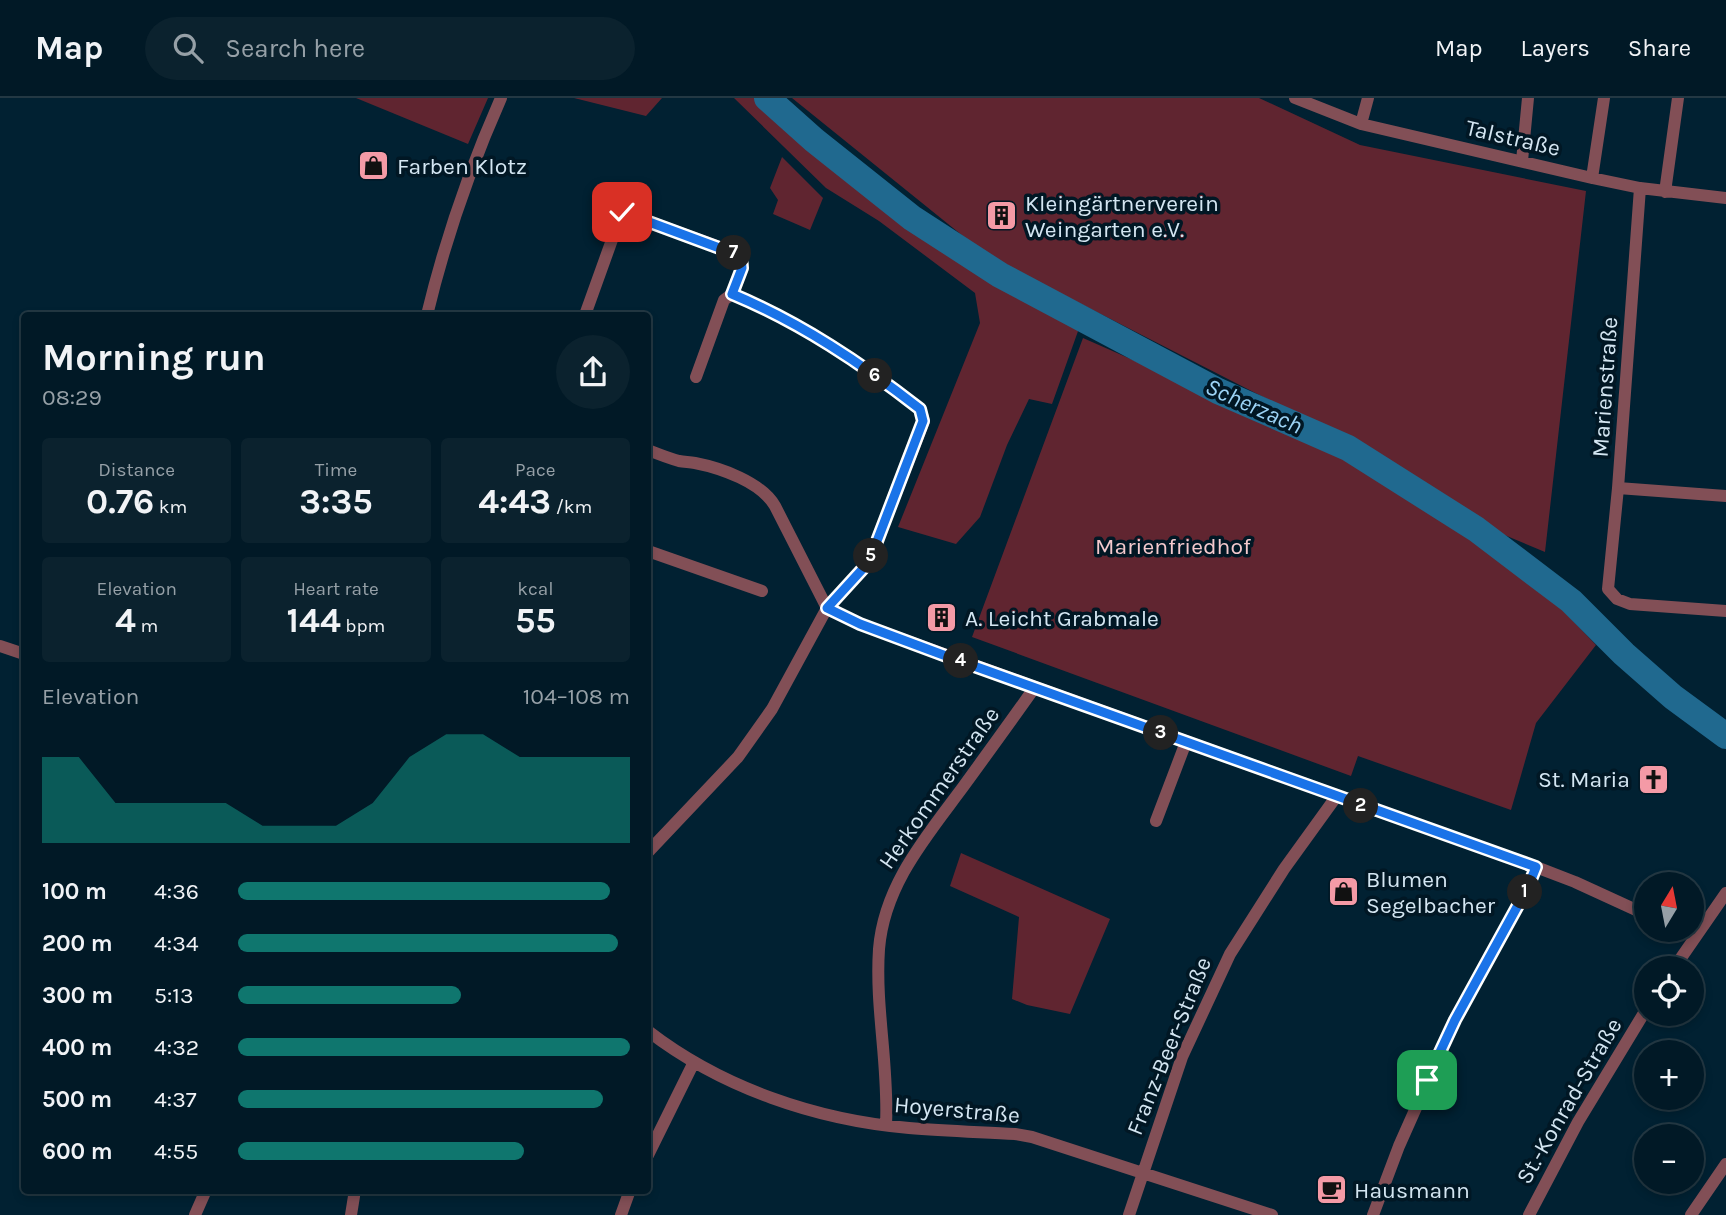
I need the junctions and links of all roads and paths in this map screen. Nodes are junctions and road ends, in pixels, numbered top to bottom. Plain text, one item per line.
1 (501, 98) edge
2 (1295, 98) edge
3 (1368, 98) edge
4 (1528, 98) edge
5 (1604, 98) edge
6 (1678, 98) edge
7 (1361, 124) junction
8 (1522, 161) junction
9 (1592, 178) junction
10 (1640, 188) junction
11 (1665, 192) junction
12 (1726, 198) edge
13 (732, 294) junction
14 (428, 312) edge
15 (585, 312) edge
16 (696, 377) dead end
17 (651, 451) edge
18 (1618, 488) junction
19 (1726, 496) edge
20 (651, 552) edge
21 (762, 590) dead end
22 (827, 608) junction
23 (1726, 611) edge
24 (0, 646) edge
25 (21, 652) edge
26 (1035, 687) junction
27 (1186, 742) junction
28 (1336, 797) junction
29 (1156, 821) dead end
30 (651, 849) edge
31 (1536, 867) junction
32 (1726, 893) edge
33 (1634, 909) edge
34 (1704, 924) edge
35 (1636, 1026) edge
36 (651, 1033) edge
37 (694, 1062) junction
38 (886, 1125) junction
39 (651, 1149) edge
40 (1726, 1164) edge
41 (1142, 1174) junction
42 (204, 1194) edge
43 (354, 1194) edge
44 (629, 1194) edge
45 (195, 1215) edge
46 (351, 1215) edge
47 (621, 1215) edge
48 (1129, 1215) edge
49 (1272, 1215) edge
50 (1373, 1215) edge
51 (1529, 1215) edge
52 (1690, 1215) edge

1 - 14 street
2 - 7 street, Talstraße
3 - 7 street
4 - 8 street
5 - 9 street
6 - 11 street
7 - 8 street, Talstraße
8 - 9 street, Talstraße
9 - 10 street, Talstraße
10 - 11 street, Talstraße
10 - 18 street, Marienstraße
11 - 12 street, Talstraße
13 - 15 street
13 - 16 street
13 - 22 street
17 - 22 street
18 - 19 street
18 - 23 street, Marienstraße
20 - 21 street
22 - 26 street
22 - 30 street
24 - 25 street
26 - 27 street
26 - 38 street, Herkommerstraße
27 - 28 street
27 - 29 street
28 - 31 street
28 - 41 street, Franz-Beer-Straße
31 - 33 street
31 - 50 street
32 - 34 street
35 - 51 street, St.-Konrad-Straße
36 - 37 street, Hoyerstraße
37 - 38 street, Hoyerstraße
37 - 39 street
38 - 41 street, Hoyerstraße
40 - 52 street
41 - 48 street, Franz-Beer-Straße
41 - 49 street, Hoyerstraße
42 - 45 street
43 - 46 street
44 - 47 street

